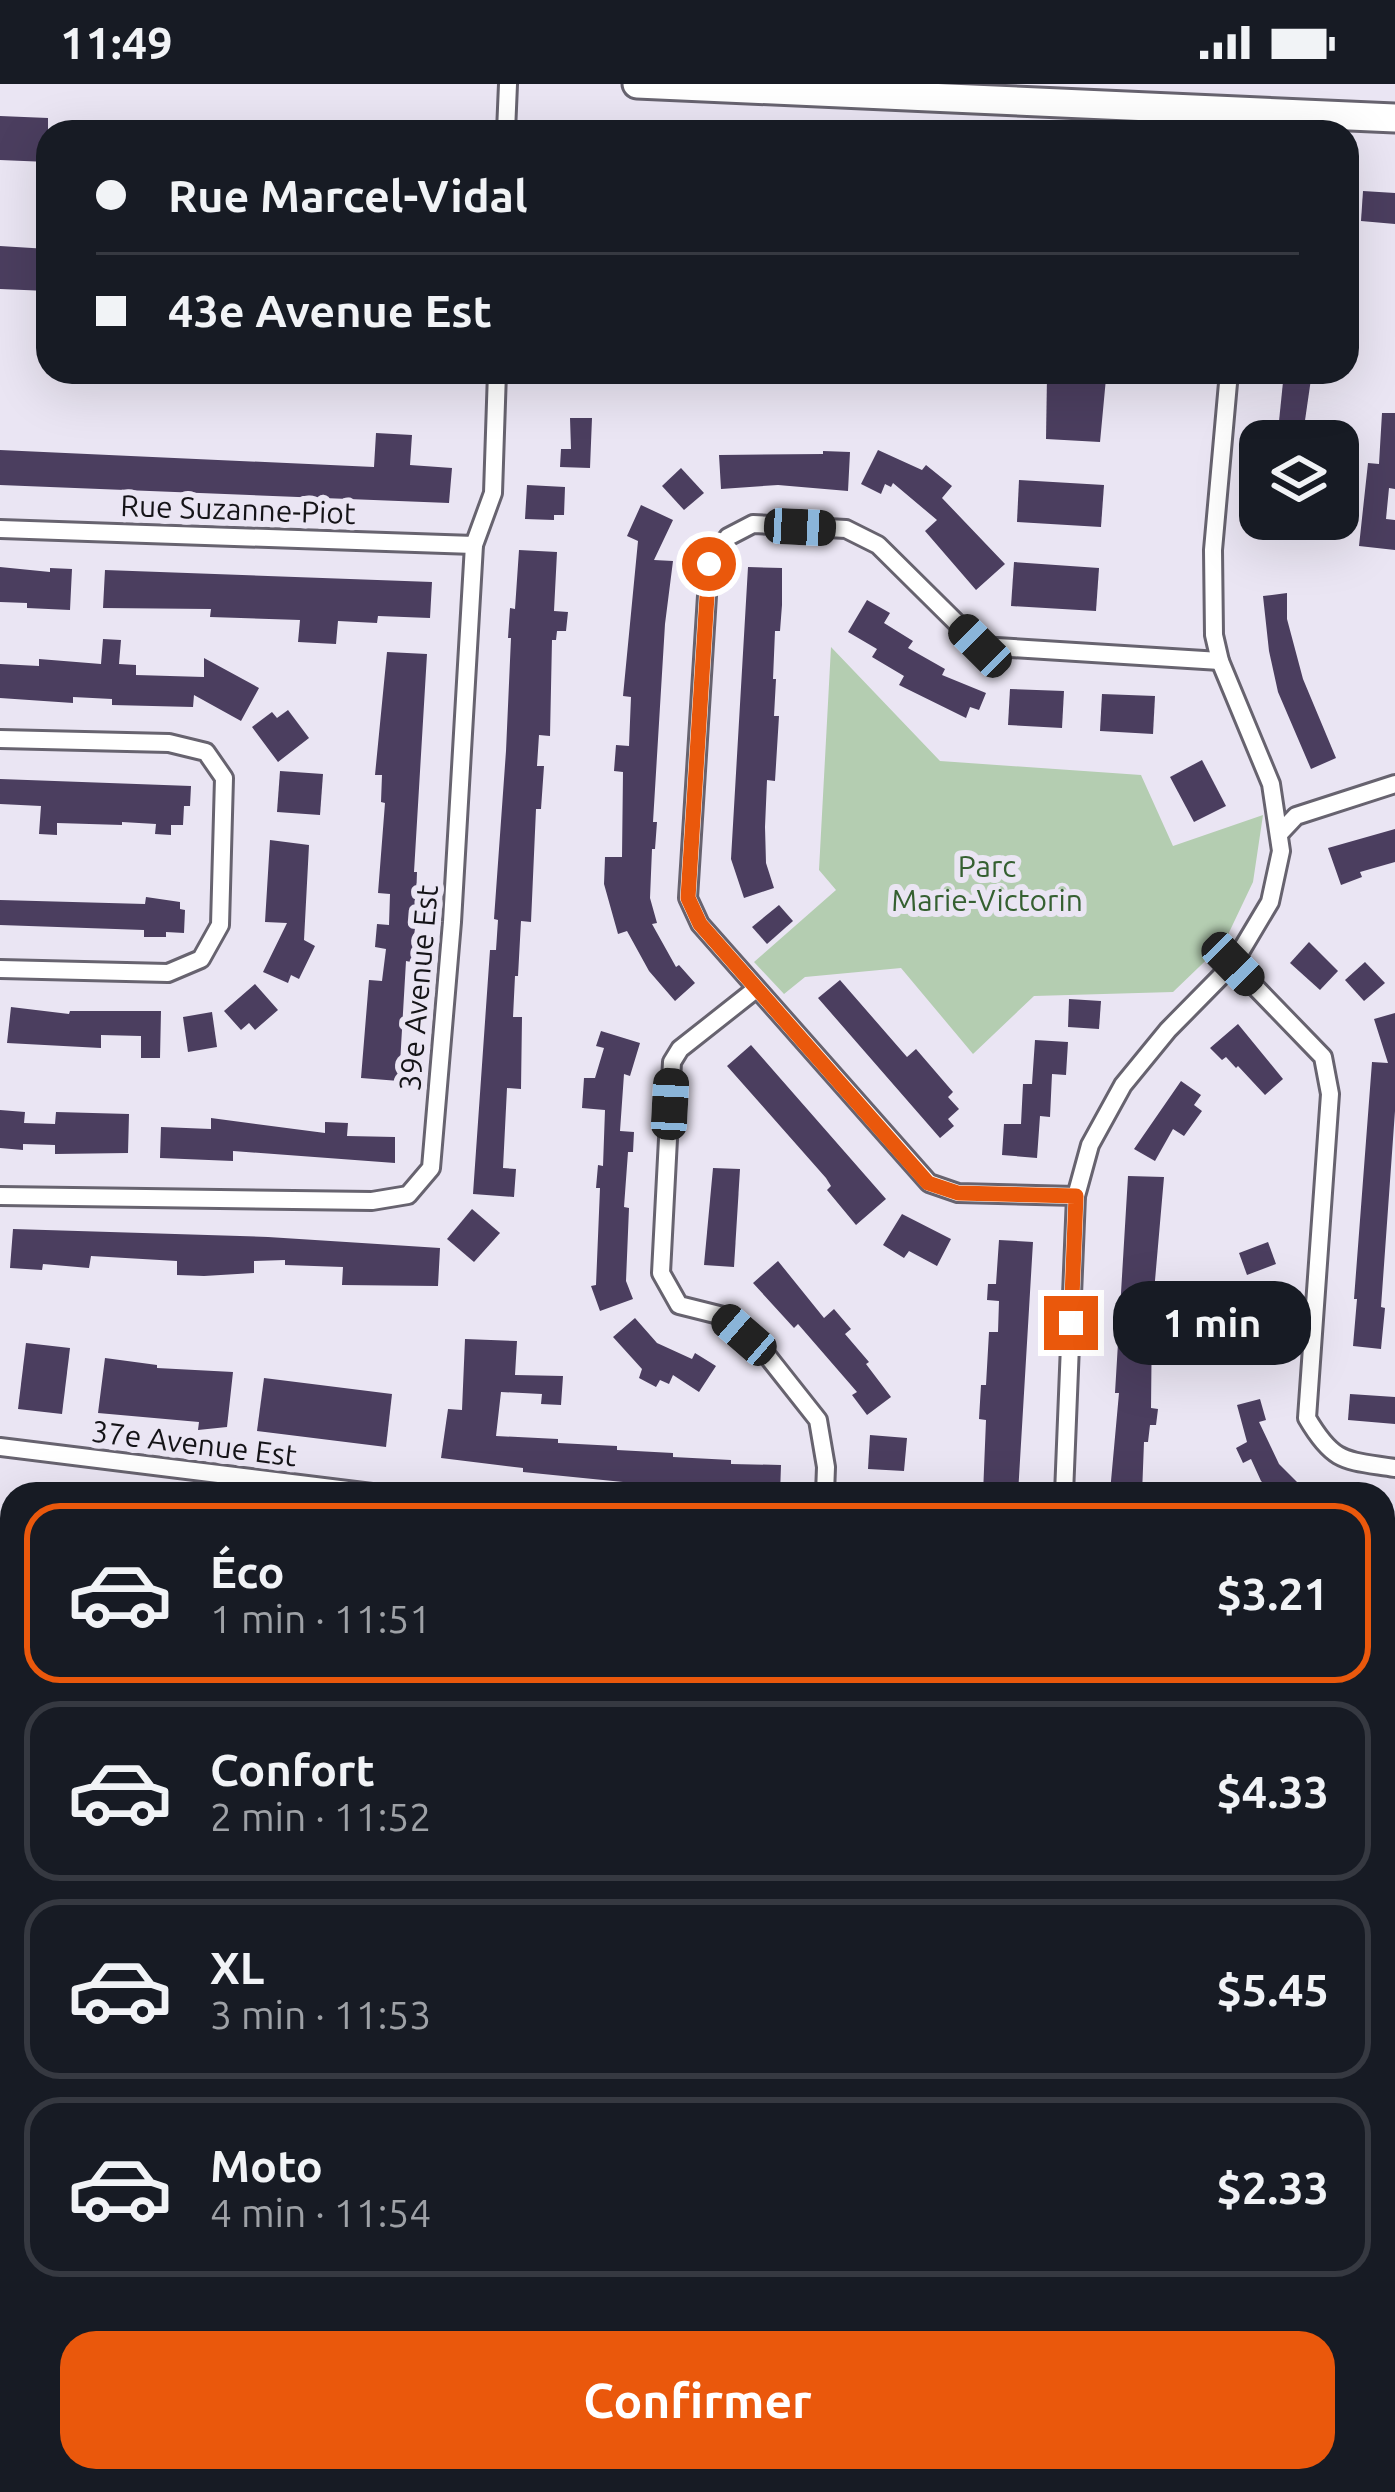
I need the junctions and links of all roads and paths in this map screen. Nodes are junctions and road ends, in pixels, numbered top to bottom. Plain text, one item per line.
1 (508, 84) edge
2 (637, 84) edge
3 (1146, 96) edge
4 (1395, 118) edge
5 (506, 120) edge
6 (1245, 120) edge
7 (1324, 120) edge
8 (497, 384) edge
9 (1228, 384) edge
10 (0, 529) edge
11 (474, 545) junction
12 (1220, 661) junction
13 (0, 739) edge
14 (1395, 784) edge
15 (1280, 833) junction
16 (1233, 964) junction
17 (0, 969) edge
18 (757, 988) junction
19 (0, 1196) edge
20 (1076, 1196) junction
21 (0, 1447) edge
22 (1395, 1468) edge
23 (283, 1482) edge
24 (825, 1482) edge
25 (1064, 1482) edge

1 - 5 street
2 - 3 main road
3 - 6 main road
4 - 7 main road
8 - 11 street, 39e Avenue Est
9 - 12 street
10 - 11 street, Rue Suzanne-Piot
11 - 19 street, 39e Avenue Est
12 - 15 street
12 - 18 street
13 - 17 street
14 - 15 street
15 - 16 street
16 - 20 street
16 - 22 street
18 - 20 street
18 - 24 street
20 - 25 street
21 - 23 street, 37e Avenue Est

